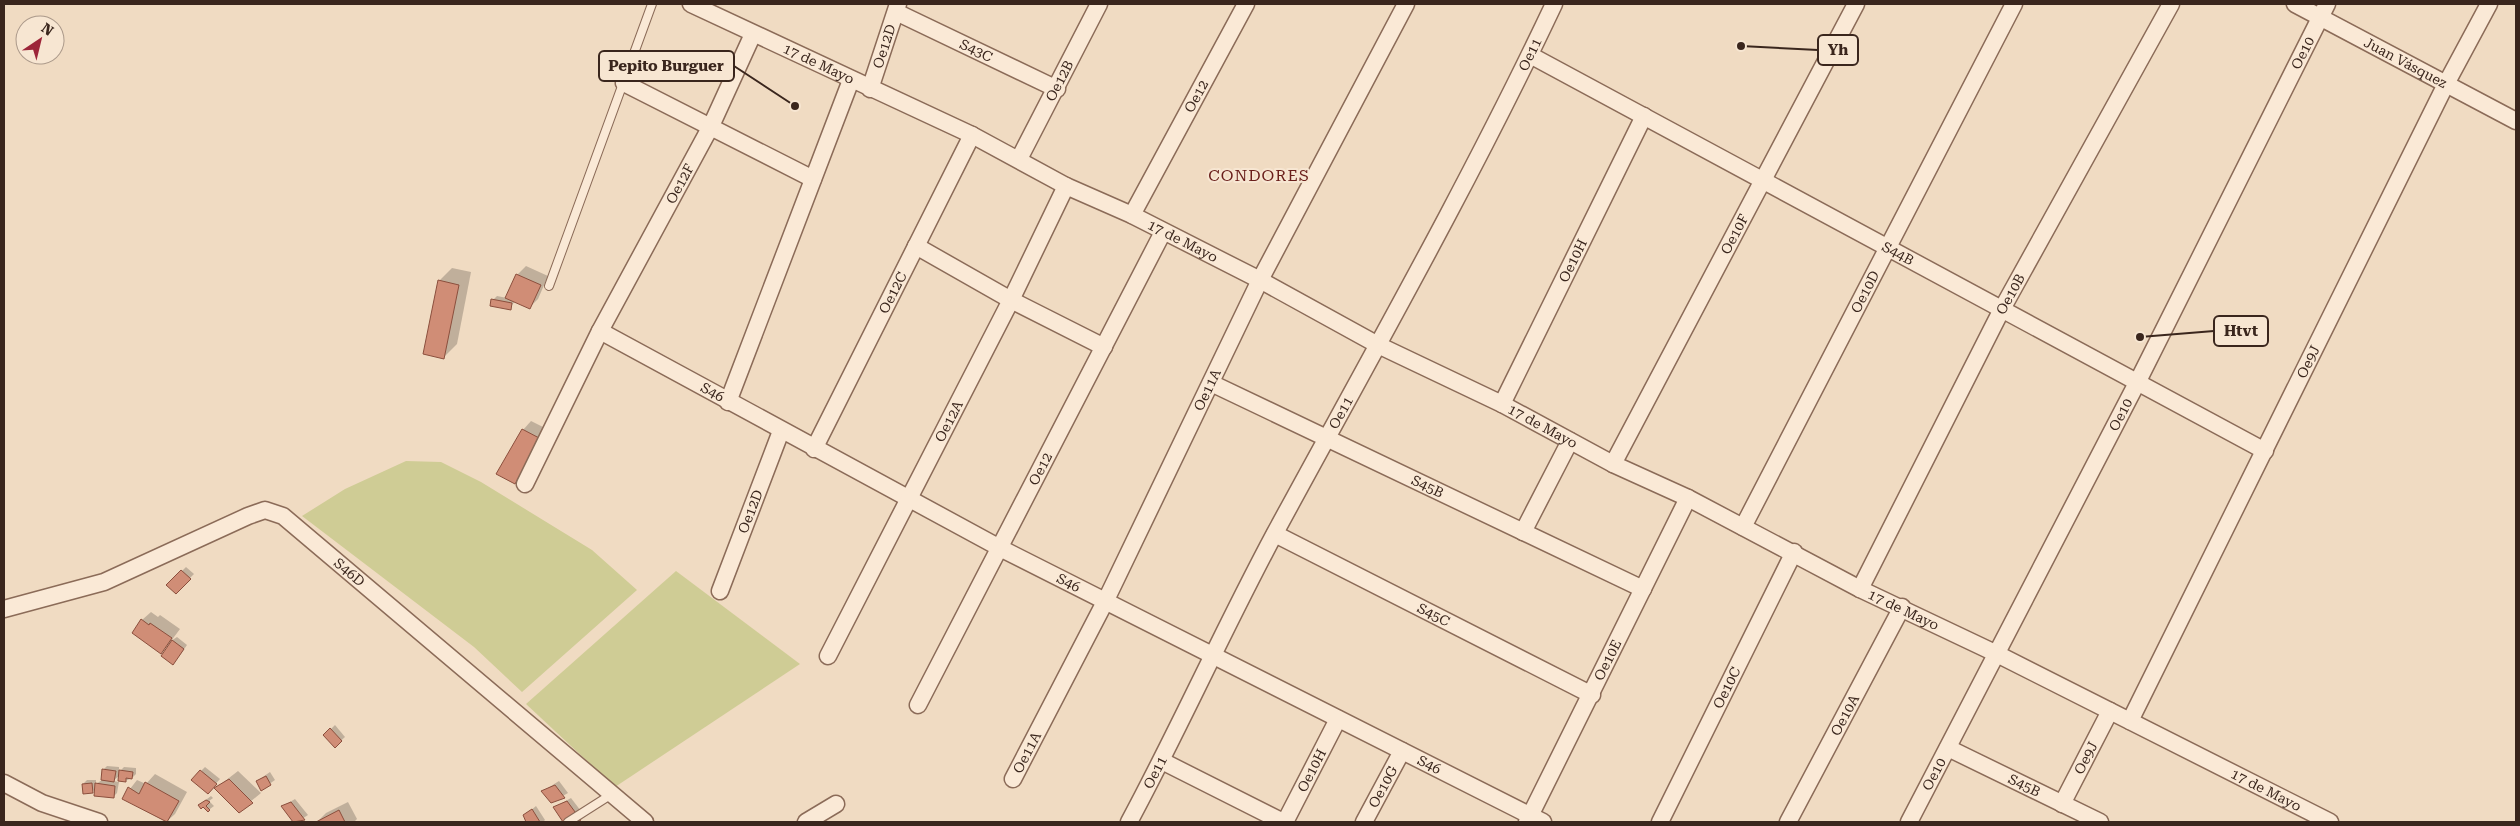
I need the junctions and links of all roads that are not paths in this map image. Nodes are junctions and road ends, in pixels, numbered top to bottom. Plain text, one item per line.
1 (652, 4) edge
2 (691, 4) edge
3 (1099, 4) edge
4 (1246, 4) edge
5 (1406, 4) edge
6 (1554, 4) edge
7 (1856, 4) edge
8 (2014, 4) edge
9 (2171, 4) edge
10 (2295, 4) edge
11 (2489, 4) edge
12 (897, 8) edge
13 (2324, 11) edge
14 (753, 34) junction
15 (1530, 55) junction
16 (851, 80) junction
17 (624, 83) junction
18 (2446, 84) junction
19 (1057, 88) junction
20 (870, 89) junction
21 (1644, 116) junction
22 (2516, 121) edge
23 (711, 126) junction
24 (972, 135) junction
25 (1019, 159) junction
26 (813, 179) junction
27 (1761, 180) junction
28 (1066, 186) junction
29 (1132, 216) junction
30 (1163, 232) junction
31 (916, 246) junction
32 (1888, 248) junction
33 (1260, 280) junction
34 (549, 286) dead end
35 (1011, 300) junction
36 (2002, 309) junction
37 (600, 331) junction
38 (1378, 345) junction
39 (1104, 347) junction
40 (2138, 381) junction
41 (1212, 383) junction
42 (728, 402) junction
43 (1502, 404) junction
44 (781, 431) junction
45 (1328, 438) junction
46 (1570, 441) junction
47 (814, 449) junction
48 (2265, 451) junction
49 (1613, 464) junction
50 (525, 484) dead end
51 (1688, 498) junction
52 (909, 500) junction
53 (1743, 527) junction
54 (1523, 532) junction
55 (1274, 534) junction
56 (1000, 548) junction
57 (1794, 552) junction
58 (1643, 589) junction
59 (1860, 589) junction
60 (720, 591) dead end
61 (1106, 600) junction
62 (1902, 607) junction
63 (4, 609) edge
64 (1995, 653) junction
65 (1212, 655) junction
66 (828, 656) dead end
67 (1592, 695) junction
68 (918, 705) dead end
69 (2110, 711) junction
70 (1338, 720) junction
71 (2130, 721) junction
72 (1948, 748) junction
73 (1402, 751) junction
74 (1162, 761) junction
75 (1013, 779) dead end
76 (4, 783) edge
77 (612, 794) junction
78 (836, 804) dead end
79 (2062, 804) junction
80 (1534, 820) edge
81 (2322, 820) edge
82 (99, 822) edge
83 (568, 822) edge
84 (645, 822) edge
85 (806, 822) edge
86 (1129, 822) edge
87 (1284, 822) edge
88 (1364, 822) edge
89 (1660, 822) edge
90 (1788, 822) edge
91 (1909, 822) edge
92 (2100, 822) edge

1 - 17 lane
2 - 14 street, 17 de Mayo
3 - 19 street, Oe12B
4 - 29 street, Oe12
5 - 33 street, Oe11A
6 - 15 street, Oe11
7 - 27 street, Oe10F
8 - 32 street, Oe10D
9 - 36 street, Oe10B
10 - 13 street, Juan Vásquez
11 - 18 street, Oe9J
12 - 19 street, S43C
12 - 20 street, Oe12D
13 - 18 street, Juan Vásquez
13 - 40 street, Oe10
14 - 16 street, 17 de Mayo
14 - 23 street, Oe12F
15 - 21 street, S44B
15 - 38 street, Oe11
16 - 20 street, 17 de Mayo
16 - 26 street
17 - 23 street
17 - 34 lane
18 - 22 street, Juan Vásquez
18 - 48 street, Oe9J
19 - 25 street, Oe12B
20 - 24 street, 17 de Mayo
21 - 27 street, S44B
21 - 43 street, Oe10H
23 - 26 street
23 - 37 street, Oe12F
24 - 25 street, 17 de Mayo
24 - 31 street, Oe12C
25 - 28 street, 17 de Mayo
26 - 42 street
27 - 32 street, S44B
27 - 49 street, Oe10F
28 - 29 street, 17 de Mayo
28 - 35 street, Oe12A
29 - 30 street, 17 de Mayo
30 - 33 street, 17 de Mayo
30 - 39 street, Oe12
31 - 35 street
31 - 47 street, Oe12C
32 - 36 street, S44B
32 - 53 street, Oe10D
33 - 38 street, 17 de Mayo
33 - 41 street, Oe11A
35 - 39 street
35 - 52 street, Oe12A
36 - 40 street, S44B
36 - 59 street, Oe10B
37 - 42 street, S46
37 - 50 street, Oe12F
38 - 43 street, 17 de Mayo
38 - 45 street, Oe11
39 - 56 street, Oe12
40 - 48 street, S44B
40 - 64 street, Oe10
41 - 45 street, S45B
41 - 61 street, Oe11A
42 - 44 street, S46
43 - 46 street, 17 de Mayo
44 - 47 street, S46
44 - 60 street, Oe12D
45 - 54 street, S45B
45 - 55 street, Oe11
46 - 49 street, 17 de Mayo
46 - 54 street
47 - 52 street, S46
48 - 71 street, Oe9J
49 - 51 street, 17 de Mayo
51 - 53 street, 17 de Mayo
51 - 58 street, Oe10E
52 - 56 street, S46
52 - 66 street, Oe12A
53 - 57 street, 17 de Mayo
54 - 58 street, S45B
55 - 65 street, Oe11
55 - 67 street, S45C
56 - 61 street, S46
56 - 68 street, Oe12
57 - 59 street, 17 de Mayo
57 - 89 street, Oe10C
58 - 67 street, Oe10E
59 - 62 street, 17 de Mayo
61 - 65 street, S46
61 - 75 street, Oe11A
62 - 64 street, 17 de Mayo
62 - 90 street, Oe10A
63 - 77 street, S46D
64 - 69 street, 17 de Mayo
64 - 72 street, Oe10
65 - 70 street, S46
65 - 74 street, Oe11
67 - 80 street, Oe10E
69 - 71 street, 17 de Mayo
69 - 79 street, Oe9J
70 - 73 street, S46
70 - 87 street, Oe10H
71 - 81 street, 17 de Mayo
72 - 79 street, S45B
72 - 91 street, Oe10
73 - 80 street, S46
73 - 88 street, Oe10G
74 - 86 street, Oe11
74 - 87 street
76 - 82 street
77 - 83 lane
77 - 84 street, S46D
78 - 85 street
79 - 92 street, S45B

